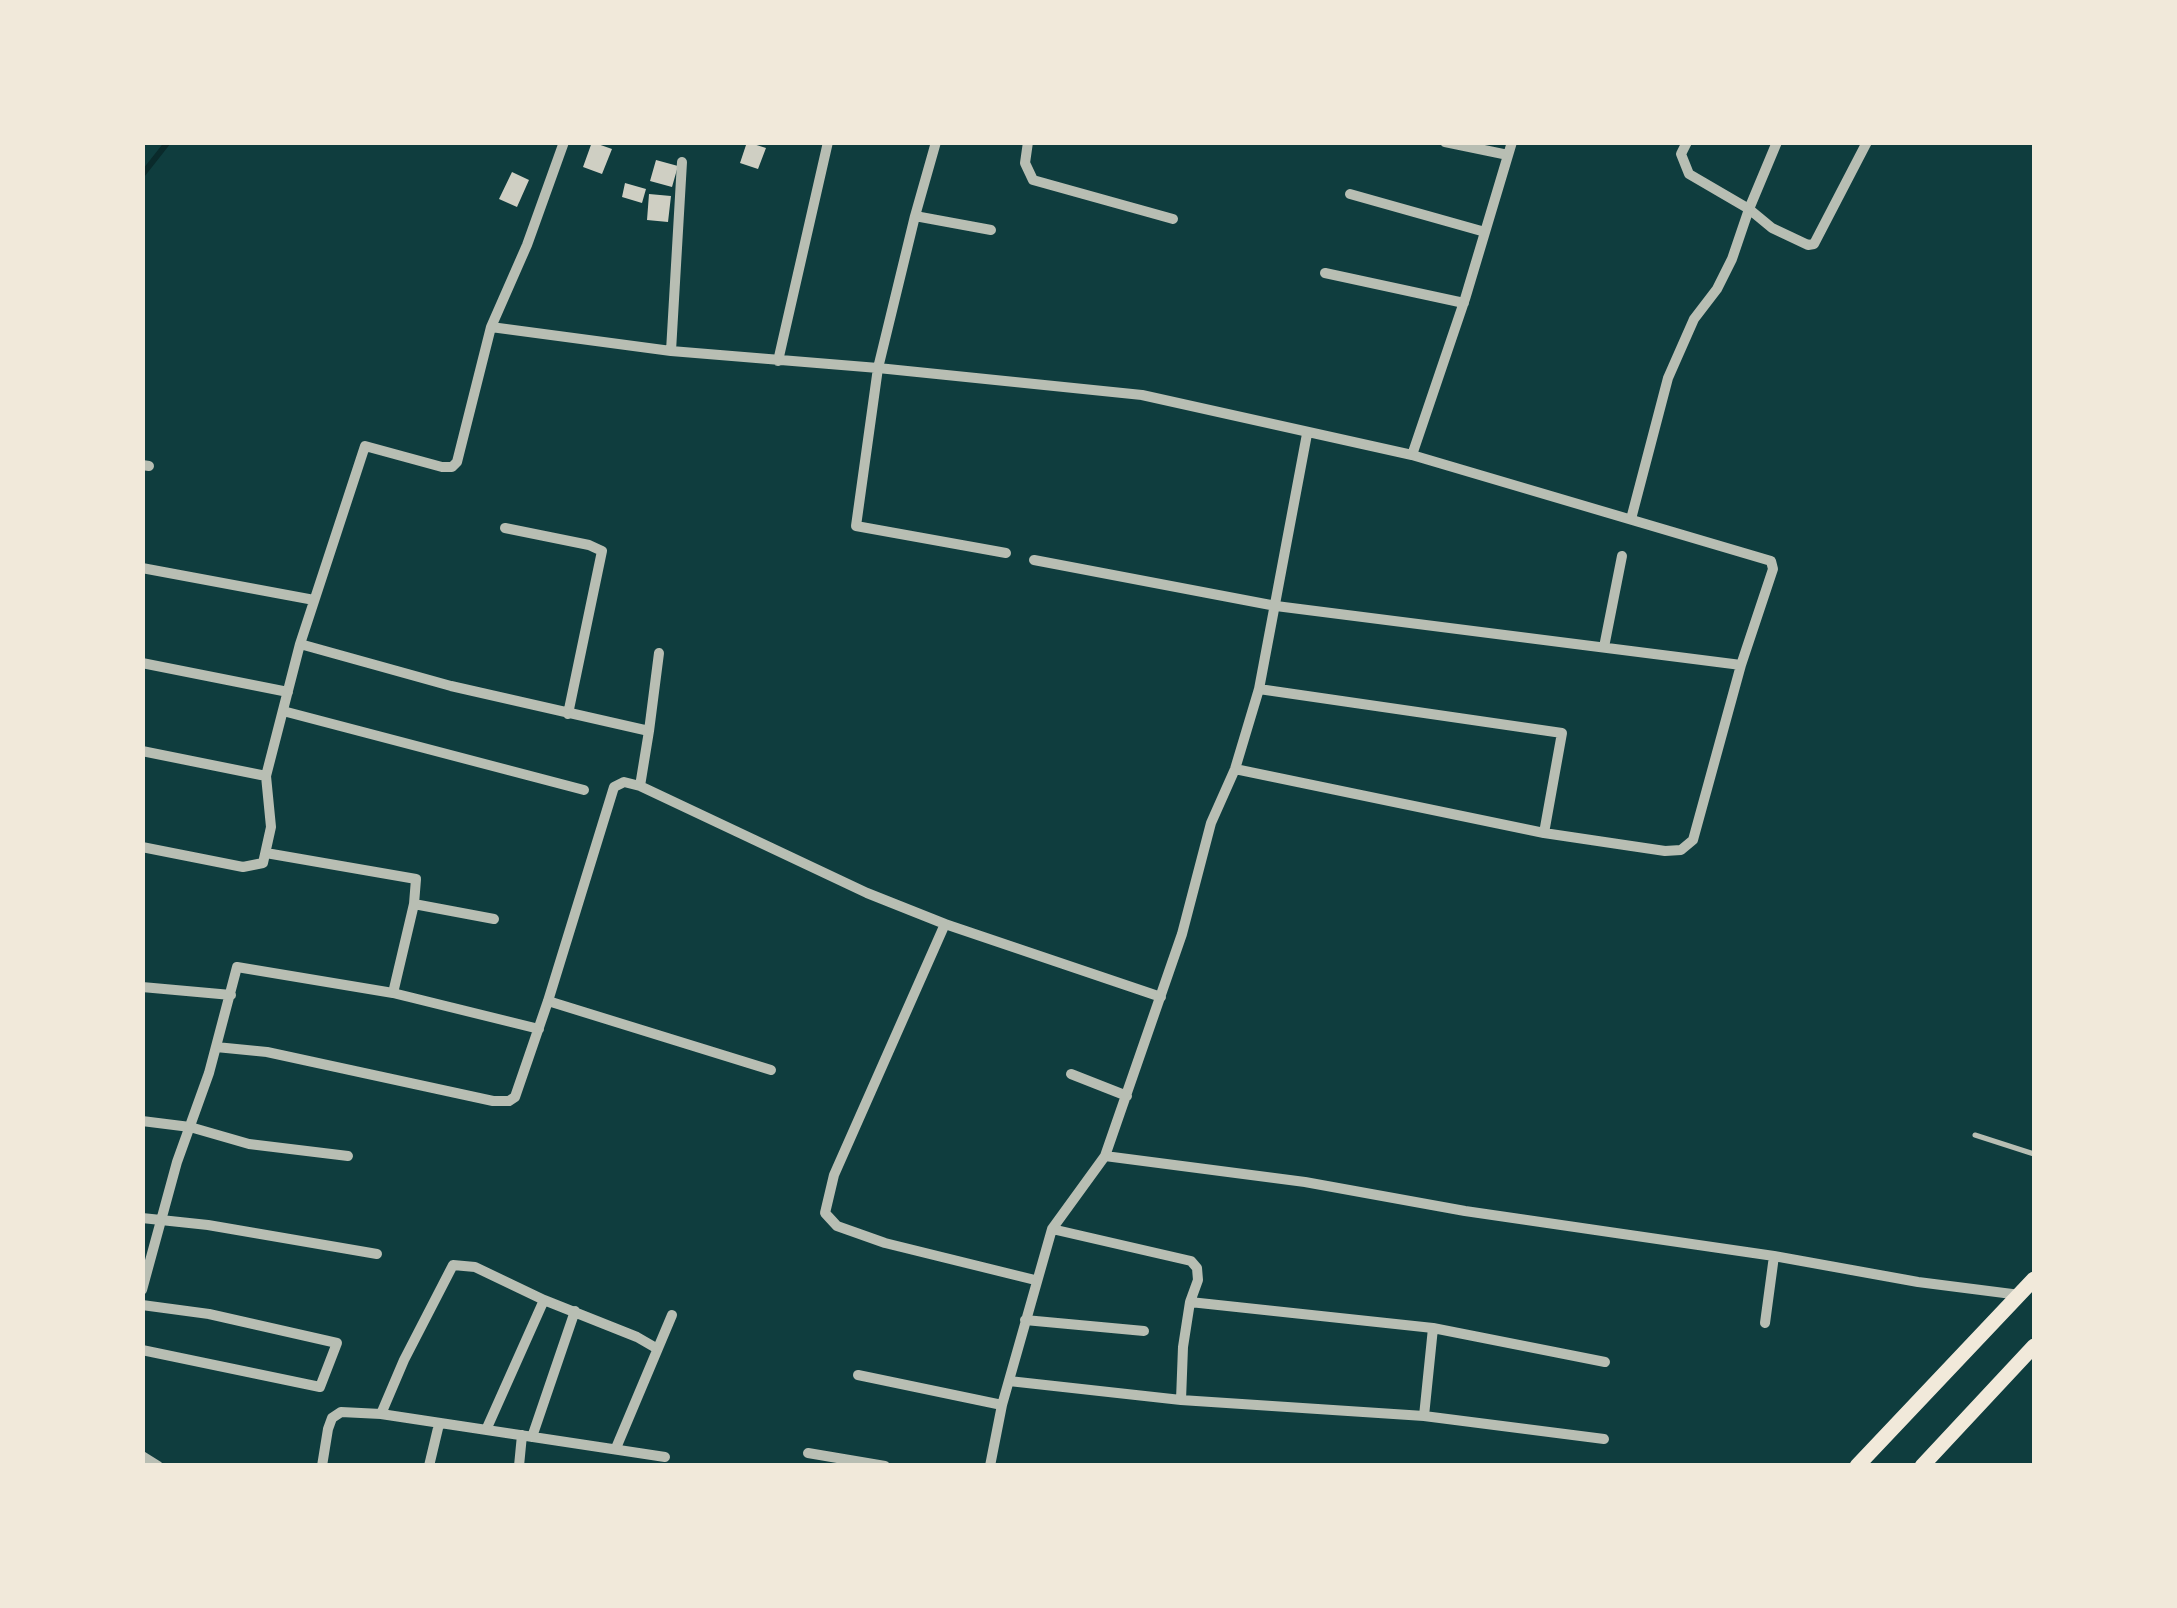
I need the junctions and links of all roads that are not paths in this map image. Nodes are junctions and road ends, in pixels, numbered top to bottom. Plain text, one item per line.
1 (564, 142) edge
2 (828, 142) edge
3 (936, 142) edge
4 (1028, 142) edge
5 (1445, 142) edge
6 (1512, 142) edge
7 (1688, 142) edge
8 (1777, 142) edge
9 (1868, 142) edge
10 (1508, 155) junction
11 (682, 162) dead end
12 (1350, 194) dead end
13 (1749, 209) junction
14 (915, 216) junction
15 (1173, 219) dead end
16 (991, 230) dead end
17 (1485, 232) junction
18 (1325, 274) dead end
19 (1464, 303) junction
20 (491, 327) junction
21 (670, 352) junction
22 (778, 361) junction
23 (878, 368) junction
24 (1307, 434) junction
25 (1412, 455) junction
26 (1631, 519) junction
27 (504, 528) dead end
28 (1006, 554) dead end
29 (1622, 556) dead end
30 (1034, 560) dead end
31 (142, 568) edge
32 (314, 600) junction
33 (1276, 606) junction
34 (300, 644) junction
35 (1604, 647) junction
36 (659, 653) dead end
37 (142, 663) edge
38 (1741, 665) junction
39 (1260, 689) junction
40 (288, 692) junction
41 (283, 710) junction
42 (568, 714) junction
43 (649, 731) junction
44 (142, 751) edge
45 (1235, 770) junction
46 (266, 776) junction
47 (640, 786) junction
48 (584, 790) dead end
49 (1544, 832) junction
50 (142, 846) edge
51 (266, 852) junction
52 (414, 904) junction
53 (494, 919) dead end
54 (945, 924) junction
55 (142, 987) edge
56 (392, 993) junction
57 (231, 995) junction
58 (1161, 997) junction
59 (548, 1001) junction
60 (539, 1029) junction
61 (216, 1047) junction
62 (771, 1070) dead end
63 (1071, 1074) dead end
64 (1127, 1096) junction
65 (142, 1121) edge
66 (190, 1127) junction
67 (1975, 1136) dead end
68 (2034, 1154) edge
69 (348, 1156) dead end
70 (1104, 1156) junction
71 (142, 1218) edge
72 (163, 1219) junction
73 (1052, 1229) junction
74 (377, 1254) dead end
75 (1774, 1256) junction
76 (2034, 1279) edge
77 (1035, 1280) junction
78 (142, 1290) edge
79 (2020, 1294) junction
80 (544, 1300) junction
81 (1190, 1302) junction
82 (142, 1305) edge
83 (575, 1311) junction
84 (672, 1315) dead end
85 (1025, 1320) junction
86 (1765, 1323) dead end
87 (1433, 1328) junction
88 (1144, 1331) dead end
89 (2034, 1346) edge
90 (656, 1348) junction
91 (142, 1350) edge
92 (1605, 1362) dead end
93 (858, 1375) dead end
94 (1009, 1380) junction
95 (1181, 1400) junction
96 (1002, 1405) junction
97 (381, 1414) junction
98 (1424, 1416) junction
99 (438, 1424) junction
100 (486, 1430) junction
101 (527, 1436) junction
102 (1604, 1440) dead end
103 (616, 1448) junction
104 (808, 1453) dead end
105 (142, 1456) edge
106 (665, 1458) dead end
107 (158, 1466) edge
108 (322, 1466) edge
109 (428, 1466) edge
110 (519, 1466) edge
111 (885, 1466) edge
112 (990, 1466) edge
113 (1857, 1466) edge
114 (1922, 1466) edge

1 - 20 street
2 - 22 street
3 - 14 street
4 - 15 street
5 - 10 street
6 - 10 street
7 - 13 street
8 - 13 street
9 - 13 street
10 - 17 street
11 - 21 street
12 - 17 street
13 - 26 street
14 - 16 street
14 - 23 street
17 - 19 street
18 - 19 street
19 - 25 street
20 - 21 street
20 - 32 street
21 - 22 street
22 - 23 street
23 - 24 street
23 - 28 street
24 - 25 street
24 - 33 street
25 - 26 street
26 - 38 street
27 - 42 street
29 - 35 street
30 - 33 street
31 - 32 street
32 - 34 street
33 - 35 street
33 - 39 street
34 - 40 street
34 - 42 street
35 - 38 street
36 - 43 street
37 - 40 street
38 - 49 street
39 - 45 street
39 - 49 street
40 - 41 street
41 - 46 street
41 - 48 street
42 - 43 street
43 - 47 street
44 - 46 street
45 - 49 street
45 - 58 street
46 - 51 street
47 - 54 street
47 - 59 street
50 - 51 street
51 - 52 street
52 - 53 street
52 - 56 street
54 - 58 street
54 - 77 street
55 - 57 street
56 - 57 street
56 - 60 street
57 - 61 street
58 - 64 street
59 - 60 street
59 - 62 street
60 - 61 street
61 - 66 street
63 - 64 street
64 - 70 street
65 - 66 street
66 - 69 street
66 - 72 street
67 - 68 lane
70 - 73 street
70 - 75 street
71 - 72 street
72 - 74 street
72 - 78 street
73 - 77 street
73 - 81 street
75 - 79 street
75 - 86 street
76 - 79 main road
77 - 85 street
79 - 113 main road
80 - 83 street
80 - 97 street
80 - 100 street
81 - 87 street
81 - 95 street
82 - 91 street
83 - 90 street
83 - 101 street
84 - 90 street
85 - 88 street
85 - 94 street
87 - 92 street
87 - 98 street
89 - 114 main road
90 - 103 street
93 - 96 street
94 - 95 street
94 - 96 street
95 - 98 street
96 - 112 street
97 - 99 street
97 - 108 street
98 - 102 street
99 - 100 street
99 - 109 street
100 - 101 street
101 - 103 street
101 - 110 street
103 - 106 street
104 - 111 street
105 - 107 street

